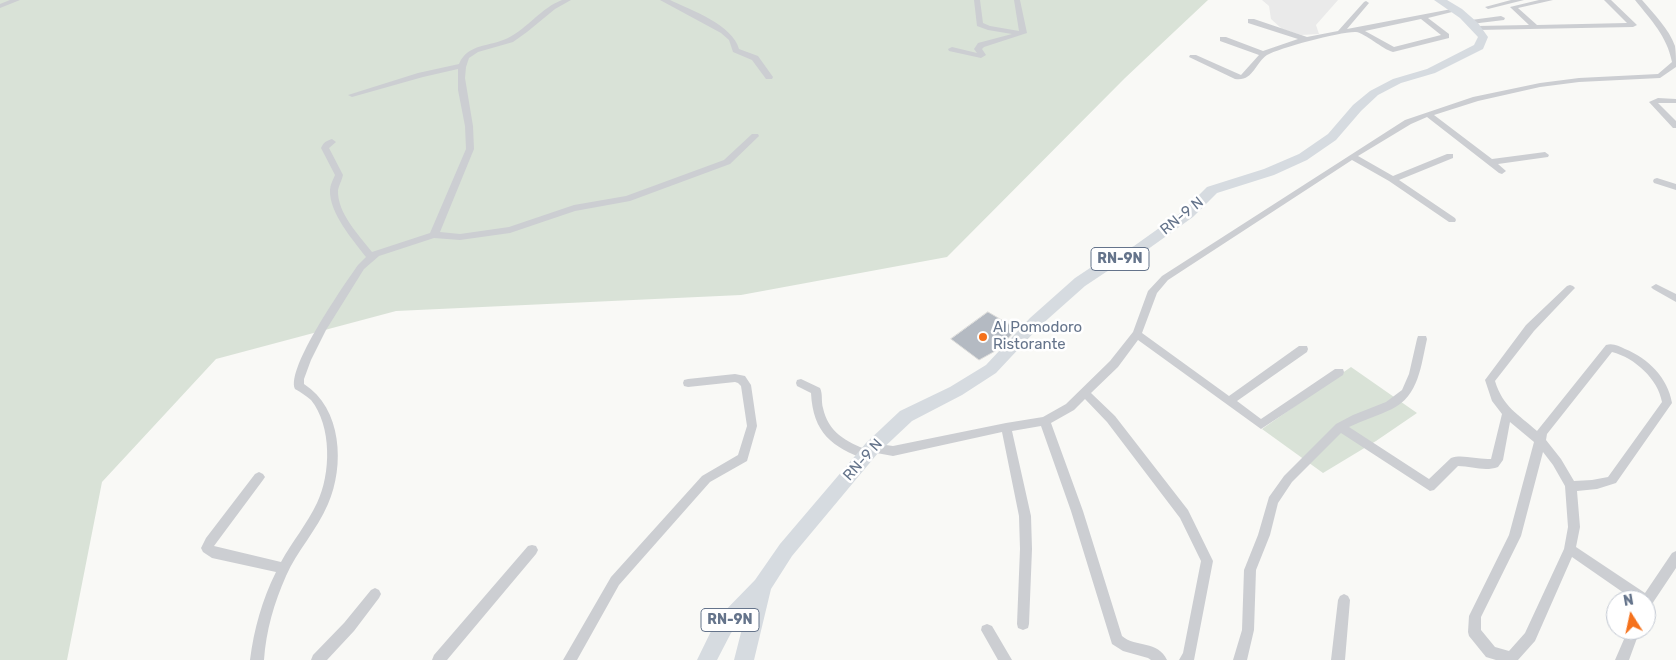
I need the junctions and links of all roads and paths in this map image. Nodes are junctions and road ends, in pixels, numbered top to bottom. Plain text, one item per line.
1 (17, 0) edge
2 (568, 0) edge
3 (663, 0) edge
4 (977, 0) edge
5 (1017, 0) edge
6 (1439, 0) edge
7 (1522, 0) edge
8 (1550, 0) edge
9 (1607, 0) edge
10 (1638, 0) edge
11 (1496, 2) edge
12 (1366, 3) dead end
13 (0, 6) edge
14 (1457, 10) junction
15 (1422, 17) junction
16 (1251, 21) dead end
17 (1474, 25) junction
18 (1537, 28) junction
19 (1358, 30) junction
20 (1342, 32) junction
21 (1023, 33) junction
22 (1223, 39) dead end
23 (1307, 40) junction
24 (952, 49) dead end
25 (1264, 54) junction
26 (1193, 57) dead end
27 (461, 66) junction
28 (769, 77) dead end
29 (352, 95) dead end
30 (1676, 101) edge
31 (1428, 114) junction
32 (1676, 126) edge
33 (755, 136) dead end
34 (332, 142) dead end
35 (1545, 155) dead end
36 (1450, 156) dead end
37 (1353, 157) junction
38 (1489, 162) junction
39 (1502, 171) dead end
40 (1392, 180) junction
41 (1657, 181) dead end
42 (1676, 187) edge
43 (1452, 220) dead end
44 (434, 235) junction
45 (371, 257) junction
46 (1656, 287) dead end
47 (1570, 288) dead end
48 (1676, 298) edge
49 (1137, 334) junction
50 (1422, 339) dead end
51 (1303, 350) dead end
52 (1339, 372) dead end
53 (688, 383) dead end
54 (802, 383) dead end
55 (1086, 394) junction
56 (1229, 401) junction
57 (1507, 415) junction
58 (1045, 421) junction
59 (1006, 427) junction
60 (1340, 427) junction
61 (1540, 441) junction
62 (870, 452) junction
63 (259, 477) dead end
64 (1571, 486) junction
65 (1570, 549) junction
66 (532, 550) dead end
67 (1676, 557) edge
68 (284, 568) junction
69 (762, 586) junction
70 (1630, 590) edge
71 (1654, 590) edge
72 (374, 594) dead end
73 (1344, 600) dead end
74 (1022, 624) dead end
75 (987, 630) dead end
76 (1630, 640) edge
77 (257, 660) edge
78 (318, 660) edge
79 (439, 660) edge
80 (570, 660) edge
81 (707, 660) edge
82 (744, 660) edge
83 (1006, 660) edge
84 (1160, 660) edge
85 (1186, 660) edge
86 (1240, 660) edge
87 (1338, 660) edge
88 (1622, 660) edge

1 - 13 street
2 - 27 street
3 - 28 street
4 - 21 street
5 - 21 street
6 - 14 main road
7 - 11 street
8 - 18 street
9 - 18 street
10 - 31 street
11 - 17 street
12 - 20 street
14 - 15 street
14 - 17 main road
15 - 19 street
15 - 19 street
16 - 23 street
17 - 18 street
17 - 62 main road, RN-9 N / RN-9N
19 - 20 street
20 - 23 street
21 - 24 street
22 - 25 street
23 - 25 street
25 - 26 street
27 - 29 street
27 - 44 street
30 - 32 street
31 - 37 street
31 - 38 street
33 - 44 street
34 - 45 street
35 - 38 street
36 - 40 street
37 - 40 street
37 - 49 street
38 - 39 street
40 - 43 street
41 - 42 street
44 - 45 street
45 - 68 street
46 - 48 street
47 - 57 street
49 - 55 street
49 - 56 street
50 - 60 street
51 - 56 street
52 - 56 street
53 - 80 street
54 - 62 street
55 - 58 street
55 - 85 street
57 - 60 street
57 - 61 street
58 - 59 street
58 - 84 street
59 - 62 street
59 - 74 street
60 - 86 street
61 - 64 street
61 - 64 street
61 - 65 street
62 - 69 main road, RN-9 N / RN-9N
63 - 68 street
64 - 65 street
65 - 70 street
66 - 79 street
67 - 71 street
68 - 77 street
69 - 81 main road, RN-9N
69 - 82 main road, RN-9N
72 - 78 street
73 - 87 street
75 - 83 street
76 - 88 street

